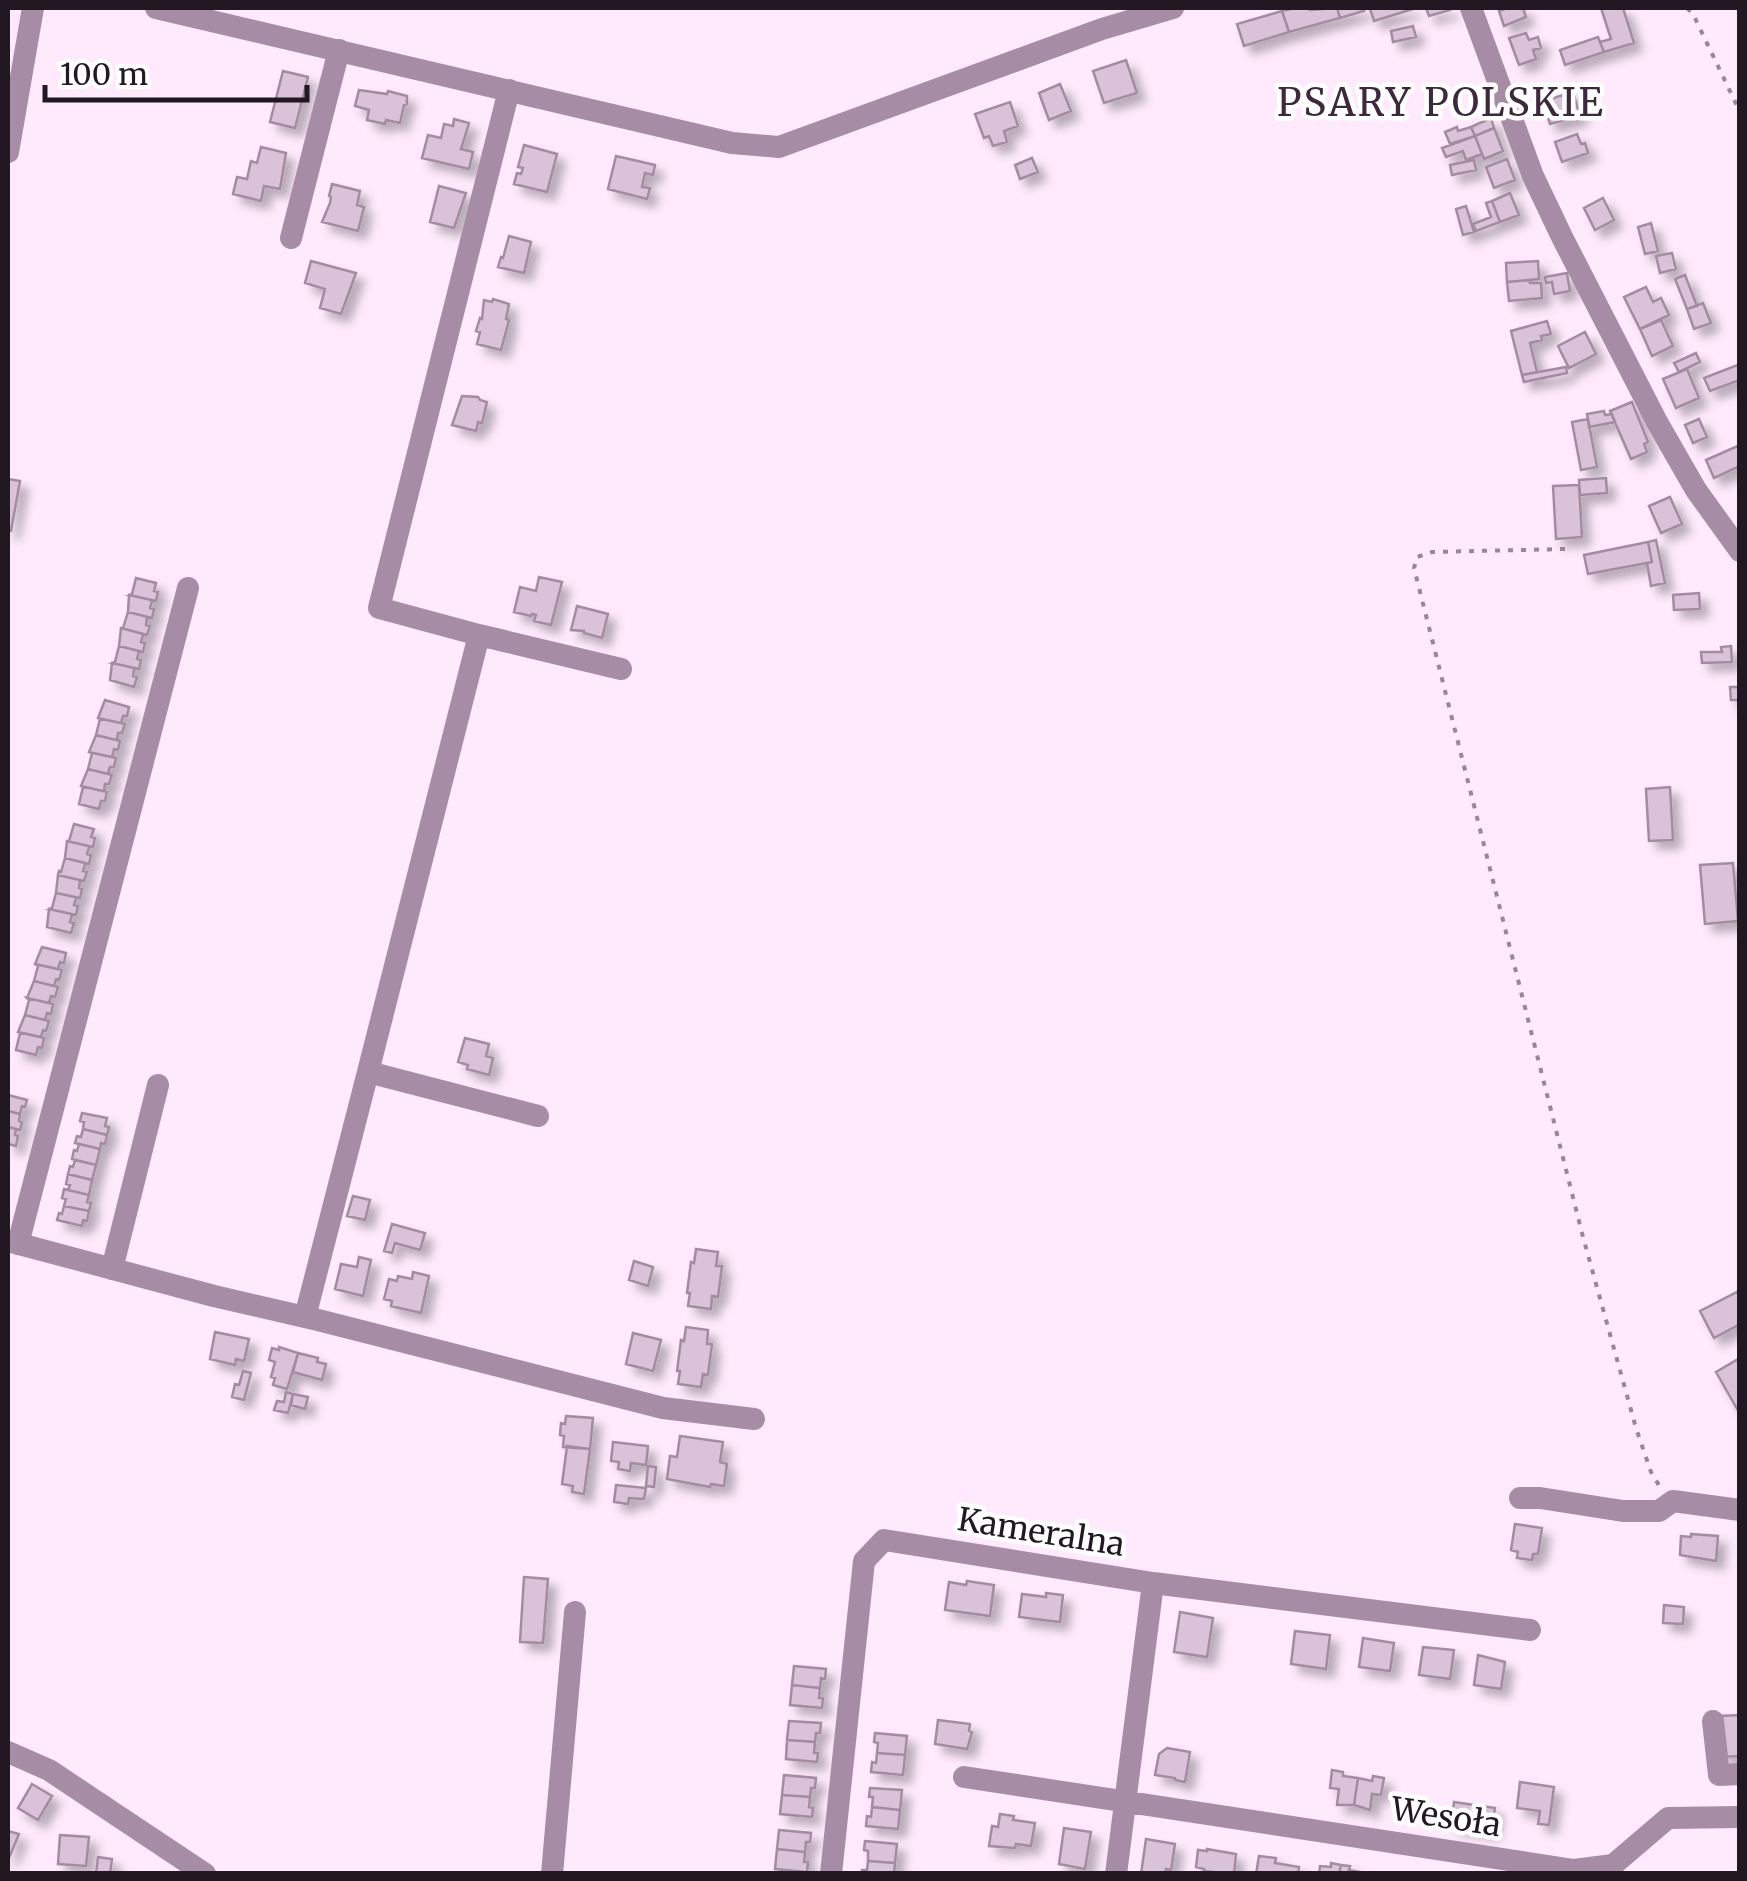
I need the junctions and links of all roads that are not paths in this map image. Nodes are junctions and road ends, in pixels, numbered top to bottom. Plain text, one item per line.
1 (32, 8) edge
2 (156, 8) edge
3 (1173, 8) edge
4 (1471, 8) edge
5 (339, 50) junction
6 (509, 90) junction
7 (8, 152) edge
8 (291, 238) dead end
9 (1740, 551) edge
10 (188, 588) dead end
11 (479, 636) junction
12 (621, 669) dead end
13 (368, 1072) junction
14 (158, 1085) dead end
15 (538, 1116) dead end
16 (13, 1242) edge
17 (112, 1268) junction
18 (305, 1317) junction
19 (754, 1419) dead end
20 (1520, 1498) dead end
21 (1740, 1510) edge
22 (1153, 1584) junction
23 (575, 1612) dead end
24 (1530, 1630) dead end
25 (1713, 1722) dead end
26 (8, 1752) edge
27 (1740, 1774) edge
28 (964, 1777) dead end
29 (1126, 1802) junction
30 (1740, 1817) edge
31 (205, 1874) edge
32 (552, 1874) edge
33 (831, 1874) edge
34 (1116, 1874) edge

1 - 7 street
2 - 5 street
3 - 6 street
4 - 9 street
5 - 6 street
5 - 8 street
6 - 11 street
10 - 16 street
11 - 12 street
11 - 13 street
13 - 15 street
13 - 18 street
14 - 17 street
16 - 17 street
17 - 18 street
18 - 19 street
20 - 21 street
22 - 24 street, Kameralna
22 - 29 street
22 - 33 street, Kameralna
23 - 32 street
25 - 27 street
26 - 31 street
28 - 29 street, Wesoła
29 - 30 street, Wesoła
29 - 34 street

